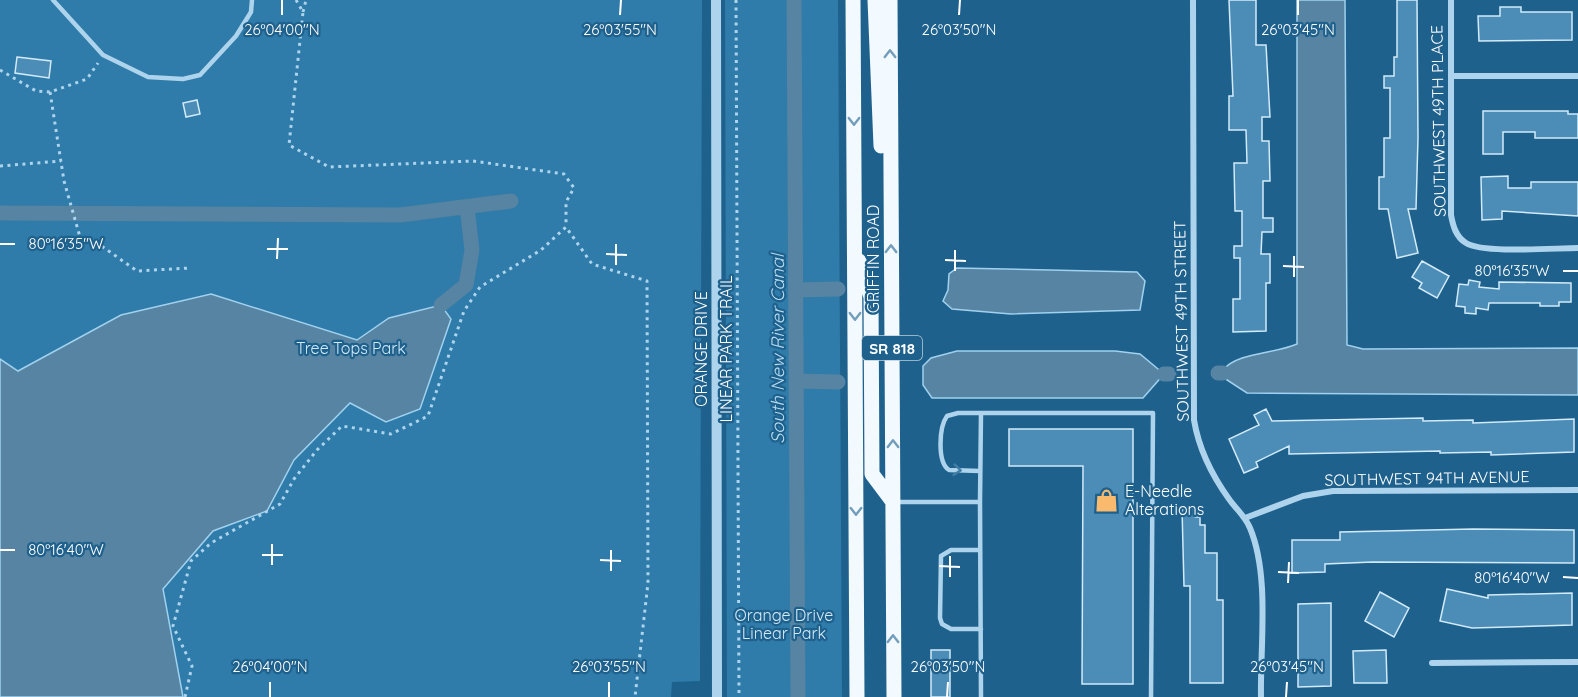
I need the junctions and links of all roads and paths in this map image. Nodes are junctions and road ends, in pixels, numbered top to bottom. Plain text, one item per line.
1 (53, 0) edge
2 (252, 0) edge
3 (296, 0) edge
4 (306, 0) edge
5 (716, 0) edge
6 (736, 0) edge
7 (853, 0) edge
8 (875, 0) edge
9 (890, 0) edge
10 (1193, 0) edge
11 (1451, 0) edge
12 (303, 12) junction
13 (103, 55) junction
14 (0, 70) edge
15 (1451, 76) junction
16 (1578, 76) edge
17 (51, 92) junction
18 (61, 161) junction
19 (0, 166) edge
20 (891, 204) junction
21 (566, 227) junction
22 (855, 246) junction
23 (1578, 248) edge
24 (190, 268) dead end
25 (981, 413) junction
26 (980, 471) junction
27 (1578, 490) edge
28 (893, 502) junction
29 (980, 502) junction
30 (1245, 518) junction
31 (980, 550) junction
32 (981, 629) junction
33 (1578, 662) edge
34 (1432, 663) dead end
35 (185, 697) edge
36 (635, 697) edge
37 (717, 697) edge
38 (739, 697) edge
39 (857, 697) edge
40 (894, 697) edge
41 (981, 697) edge
42 (1151, 697) edge
43 (1261, 697) edge

1 - 13 lane
2 - 13 lane
3 - 12 path
4 - 12 path
5 - 37 street, ORANGE DRIVE
6 - 38 path, LINEAR PARK TRAIL
7 -> 22 main road, GRIFFIN ROAD / SR 818
8 - 20 main road
20 -> 9 main road, GRIFFIN ROAD / SR 818
10 - 30 street, SOUTHWEST 49TH STREET
11 - 15 street, SOUTHWEST 49TH PLACE
12 - 21 path
13 - 17 path
14 - 17 path
15 - 16 street
15 - 23 street, SOUTHWEST 49TH PLACE
17 - 18 path
18 - 19 path
18 - 24 path
28 -> 20 main road, GRIFFIN ROAD / SR 818
21 - 35 path
21 - 36 path
22 - 28 main road
22 -> 39 main road, GRIFFIN ROAD / SR 818
25 - 26 lane
25 -> 26 lane
25 - 42 lane
26 - 29 lane
27 - 30 street, SOUTHWEST 94TH AVENUE
28 - 29 lane
40 -> 28 main road, GRIFFIN ROAD / SR 818
29 - 31 lane
30 - 43 street, SOUTHWEST 49TH STREET
31 - 32 lane
31 - 32 lane
32 - 41 lane
33 - 34 street

